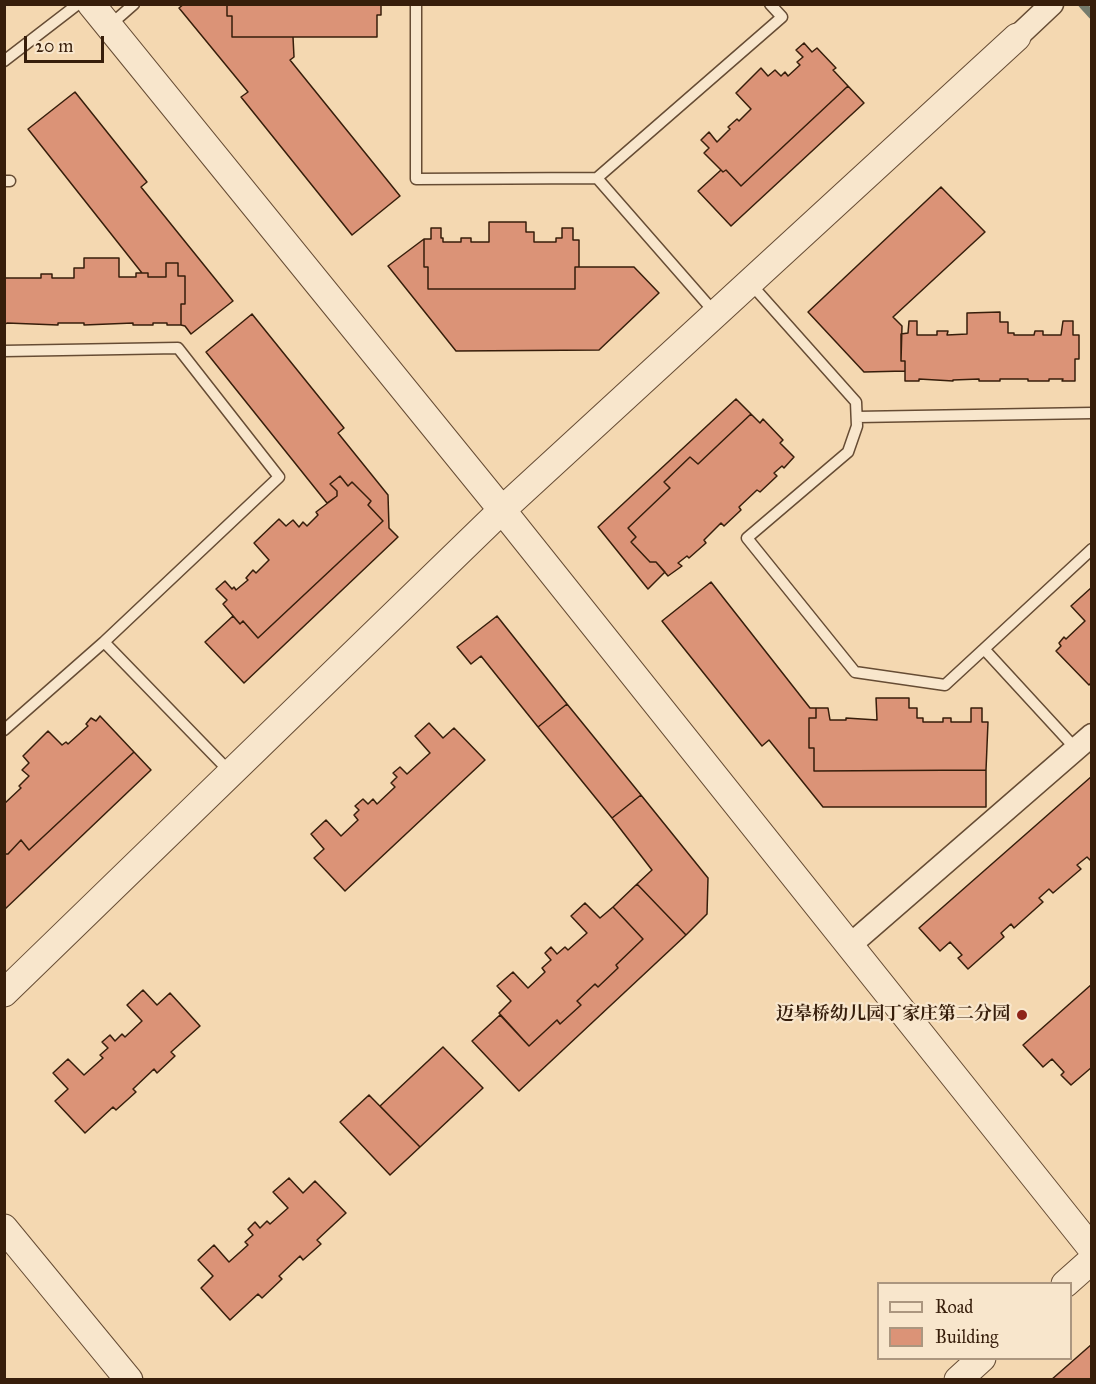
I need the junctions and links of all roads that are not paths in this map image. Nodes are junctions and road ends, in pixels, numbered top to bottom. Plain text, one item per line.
1 (78, 4) edge
2 (92, 4) edge
3 (134, 4) edge
4 (416, 4) edge
5 (770, 4) edge
6 (1052, 4) edge
7 (109, 26) junction
8 (1017, 37) joint
9 (4, 61) edge
10 (597, 178) junction
11 (750, 283) junction
12 (716, 314) junction
13 (4, 351) edge
14 (1092, 413) edge
15 (857, 417) junction
16 (502, 510) junction
17 (1092, 549) edge
18 (104, 642) junction
19 (984, 649) junction
20 (4, 730) edge
21 (1084, 742) edge
22 (231, 773) junction
23 (849, 946) junction
24 (4, 993) edge
25 (4, 1228) edge
26 (1092, 1249) edge
27 (1092, 1260) edge
28 (1067, 1282) edge
29 (981, 1360) edge
30 (129, 1380) edge
31 (958, 1380) edge

1 - 9 lane
2 - 7 street
3 - 7 lane
4 - 10 lane
5 - 10 lane
6 - 8 street
7 - 16 street
8 - 11 street
10 - 12 lane
11 - 12 street
11 - 15 lane
12 - 16 street
13 - 18 lane
14 - 15 lane
15 - 19 lane
16 - 22 street
16 - 23 street
17 - 19 lane
18 - 20 lane
18 - 22 lane
19 - 21 lane
21 - 23 street
22 - 24 street
23 - 26 street
25 - 30 street
27 - 28 street
29 - 31 street

